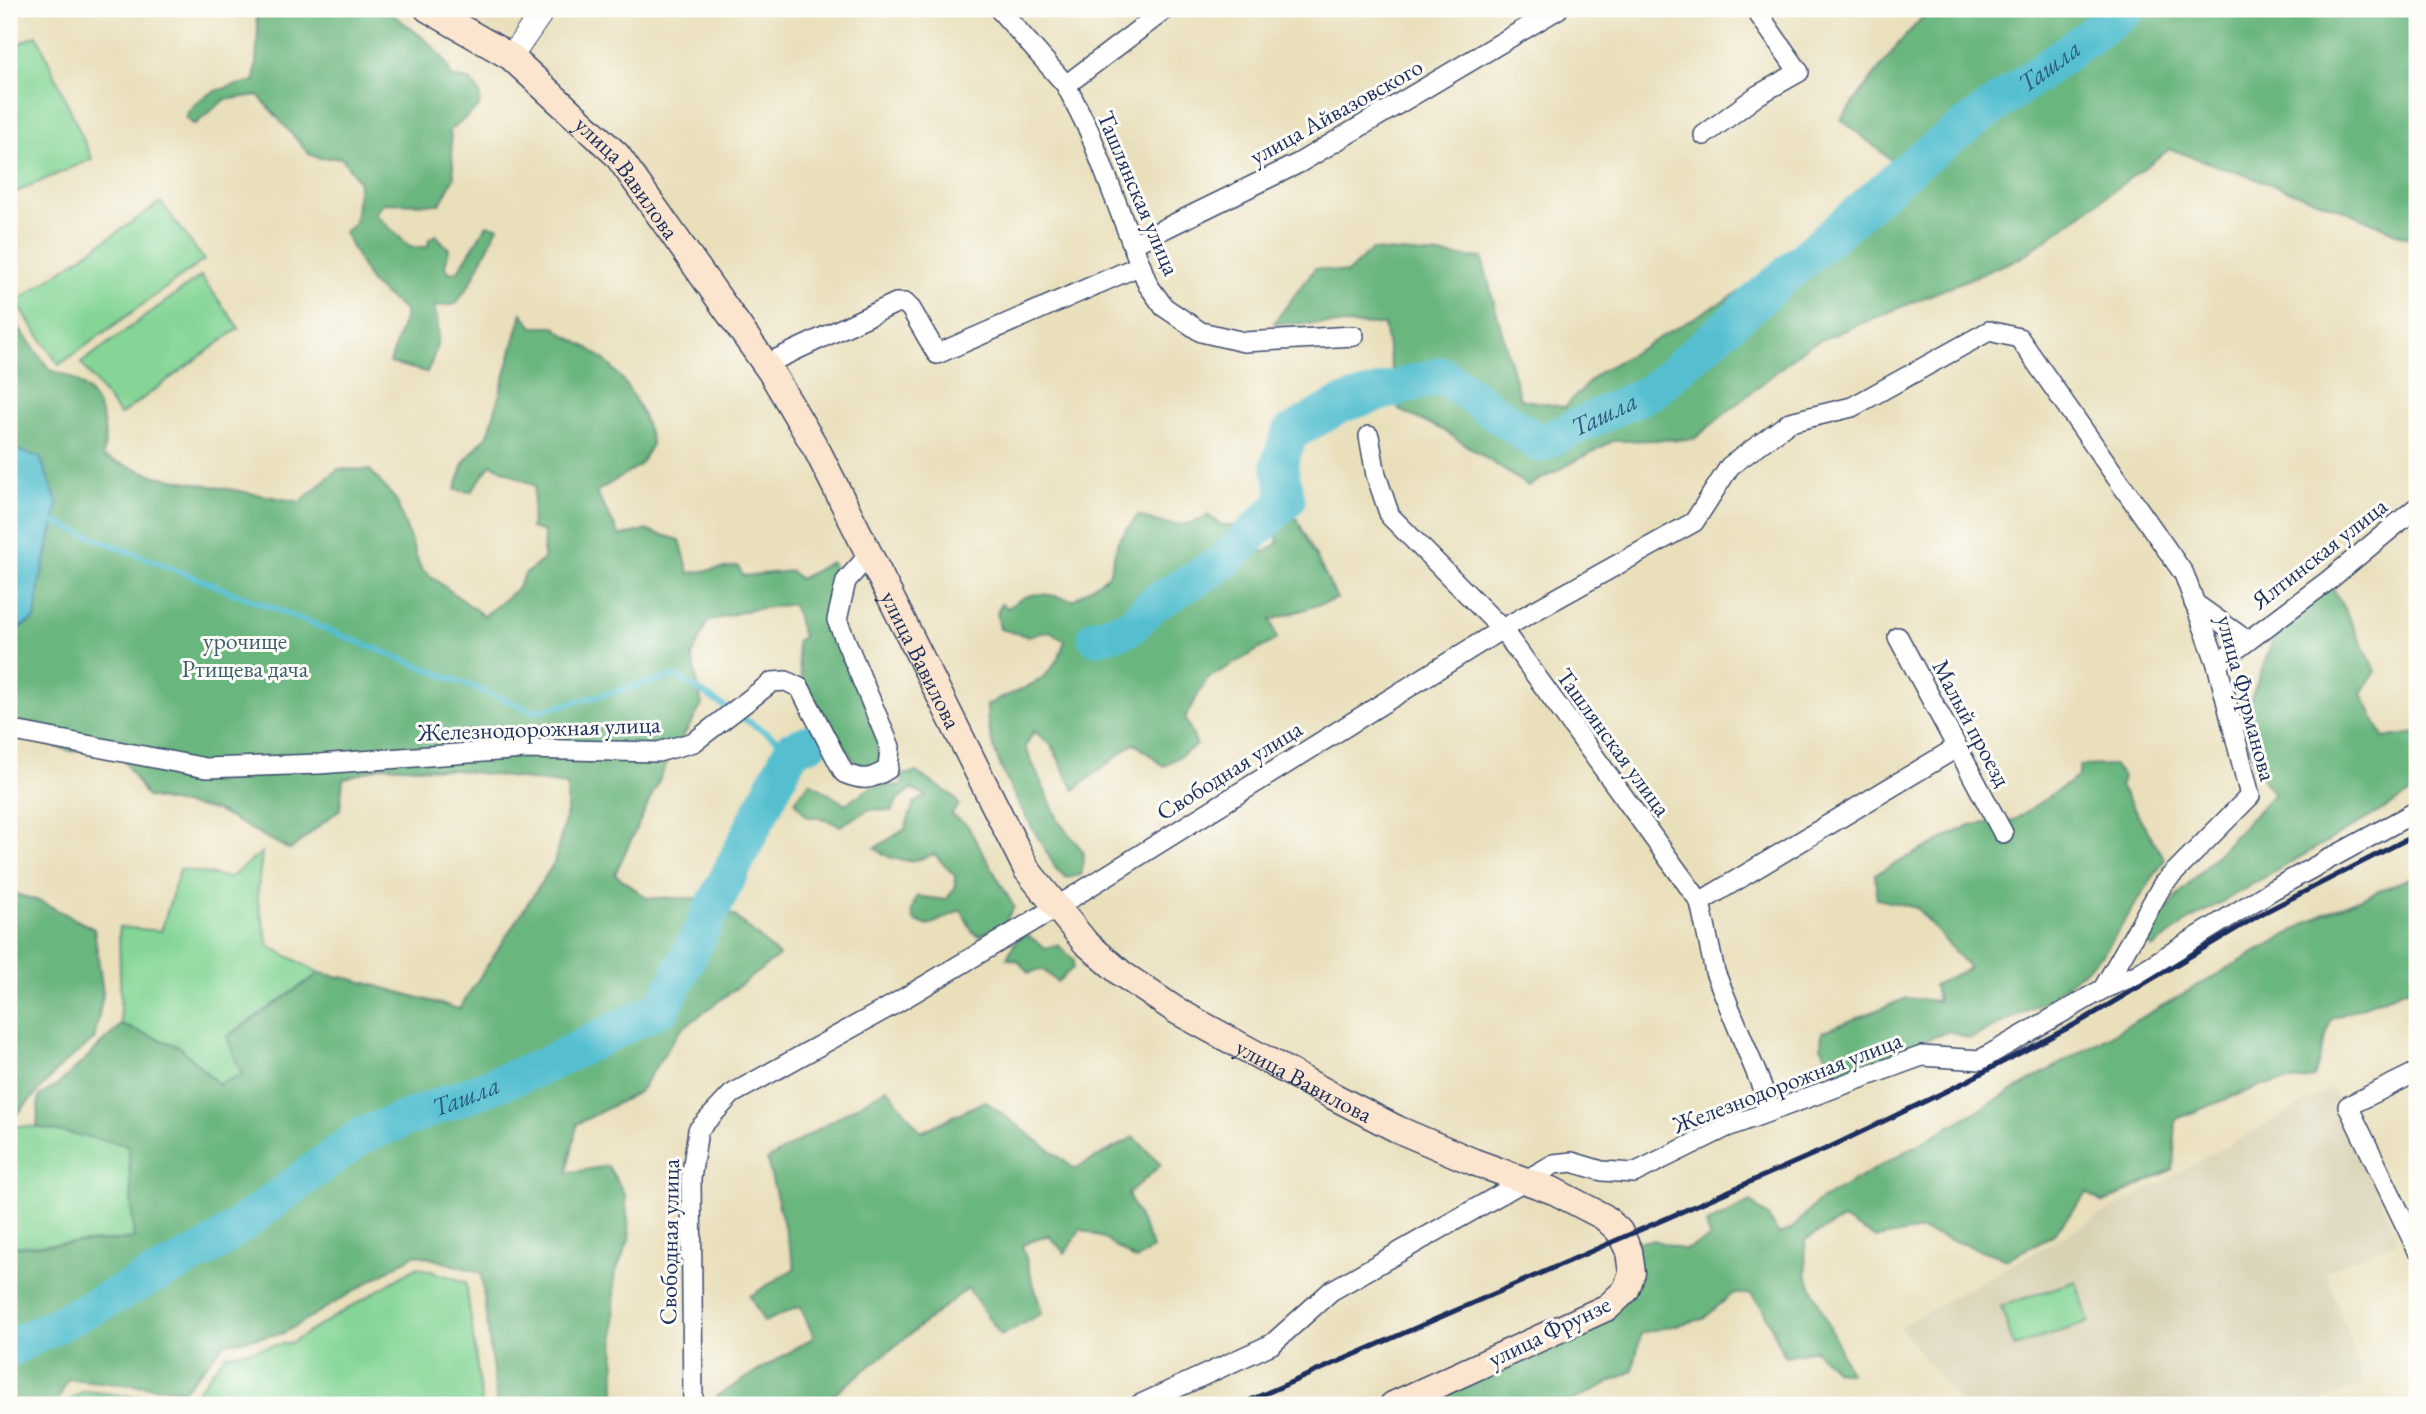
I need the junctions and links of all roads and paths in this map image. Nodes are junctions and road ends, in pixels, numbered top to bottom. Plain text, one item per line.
1 (428, 9) edge
2 (544, 9) edge
3 (999, 9) edge
4 (1166, 9) edge
5 (1558, 9) edge
6 (1755, 9) edge
7 (511, 57) junction
8 (1066, 85) junction
9 (1704, 135) dead end
10 (1133, 244) junction
11 (1141, 265) junction
12 (1354, 336) dead end
13 (2019, 338) joint
14 (766, 365) junction
15 (1369, 436) dead end
16 (2417, 507) edge
17 (868, 556) junction
18 (2194, 603) junction
19 (1502, 629) junction
20 (1898, 637) dead end
21 (2246, 640) junction
22 (2217, 664) junction
23 (9, 730) edge
24 (1956, 748) junction
25 (2417, 811) edge
26 (2003, 833) dead end
27 (1700, 902) junction
28 (1055, 908) junction
29 (2103, 989) junction
30 (2417, 1072) edge
31 (1771, 1109) junction
32 (1525, 1181) junction
33 (2417, 1249) edge
34 (693, 1405) edge
35 (1139, 1405) edge
36 (1393, 1405) edge

1 - 7 main road, улица Вавилова
2 - 7 street
3 - 8 street, Ташлянская улица
4 - 8 street
5 - 10 street, улица Айвазовского
6 - 9 street
7 - 14 main road, улица Вавилова
8 - 10 street, Ташлянская улица
10 - 11 street, Ташлянская улица
11 - 12 street, Ташлянская улица
11 - 14 street
13 - 18 street, улица Фурманова
13 - 19 street, Свободная улица
14 - 17 main road, улица Вавилова
15 - 19 street, Ташлянская улица
16 - 21 street, Ялтинская улица
17 - 23 street, Железнодорожная улица
17 - 28 main road, улица Вавилова
18 - 21 street
18 - 22 street, улица Фурманова
19 - 27 street, Ташлянская улица
19 - 28 street, Свободная улица
20 - 24 street, Малый проезд
21 - 22 street, Ялтинская улица
22 - 29 street, улица Фурманова
24 - 26 street, Малый проезд
24 - 27 street
25 - 29 street, Железнодорожная улица
27 - 31 street, Ташлянская улица
28 - 32 main road, улица Вавилова
28 - 34 street, Свободная улица
29 - 31 street, Железнодорожная улица
30 - 33 street
31 - 32 street, Железнодорожная улица
32 - 35 street, Железнодорожная улица
32 - 36 main road, улица Фрунзе

